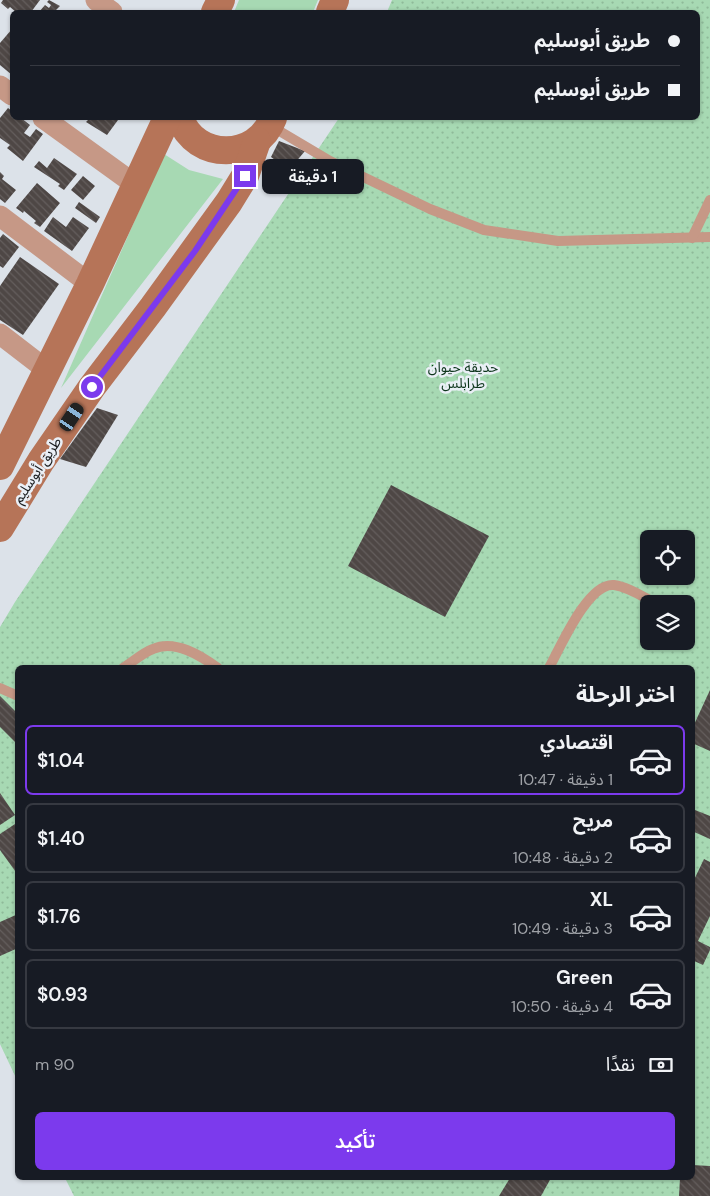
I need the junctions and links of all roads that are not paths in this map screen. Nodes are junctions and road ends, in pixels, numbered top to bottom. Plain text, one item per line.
1 (96, 0) edge
2 (109, 10) edge
3 (46, 120) edge
4 (166, 120) edge
5 (181, 120) edge
6 (267, 128) edge
7 (136, 186) junction
8 (710, 200) edge
9 (0, 216) edge
10 (710, 237) edge
11 (692, 238) junction
12 (90, 284) junction
13 (0, 334) edge
14 (48, 371) junction
15 (2, 459) edge
16 (0, 528) edge
17 (640, 596) edge
18 (128, 665) edge
19 (214, 665) edge
20 (551, 665) edge
21 (0, 688) edge
22 (15, 695) edge

1 - 2 street
3 - 7 street
4 - 7 main road
5 - 6 main road
6 - 11 lane
6 - 16 main road, طريق أبوسليم
7 - 12 main road
8 - 11 lane
9 - 12 street
10 - 11 lane
12 - 14 main road
13 - 14 street
14 - 15 main road
17 - 20 lane
18 - 19 lane
21 - 22 lane

